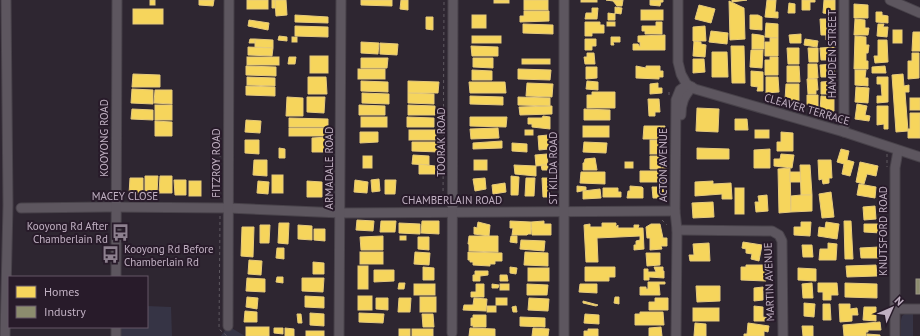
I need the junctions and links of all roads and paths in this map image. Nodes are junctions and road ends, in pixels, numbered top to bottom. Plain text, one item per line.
1 (6, 0) edge
2 (117, 0) edge
3 (229, 0) edge
4 (341, 0) edge
5 (444, 0) edge
6 (453, 0) edge
7 (564, 0) edge
8 (678, 0) edge
9 (844, 0) edge
10 (890, 0) edge
11 (920, 13) edge
12 (689, 86) junction
13 (678, 94) junction
14 (669, 98) dead end
15 (844, 132) junction
16 (898, 151) junction
17 (920, 157) edge
18 (4, 205) edge
19 (116, 207) junction
20 (21, 208) dead end
21 (228, 208) junction
22 (675, 211) junction
23 (442, 212) junction
24 (453, 212) junction
25 (565, 212) junction
26 (341, 213) junction
27 (680, 230) junction
28 (116, 276) edge
29 (895, 309) junction
30 (920, 309) edge
31 (228, 326) dead end
32 (452, 333) dead end
33 (5, 336) edge
34 (339, 336) edge
35 (564, 336) edge
36 (676, 336) edge
37 (682, 336) edge
38 (783, 336) edge
39 (895, 336) edge

1 - 18 street
2 - 19 street, KOOYONG ROAD
3 - 21 street, FITZROY ROAD
4 - 26 street, ARMADALE ROAD
5 - 23 path
6 - 24 street, TOORAK ROAD
7 - 25 street, ST KILDA ROAD
8 - 12 street
9 - 15 street, HAMPDEN STREET
10 - 11 street
12 - 13 street
12 - 15 street, CLEAVER TERRACE
12 - 27 street, ACTON AVENUE
13 - 14 path
13 - 22 street, ACTON AVENUE
15 - 16 street, CLEAVER TERRACE
16 - 17 street, CLEAVER TERRACE
16 - 29 street, KNUTSFORD ROAD
18 - 33 street
19 - 20 street, MACEY CLOSE
19 - 21 street, MACEY CLOSE
19 - 28 street, KOOYONG ROAD
21 - 26 street, CHAMBERLAIN ROAD
21 - 31 street, FITZROY ROAD
22 - 25 street, CHAMBERLAIN ROAD
22 - 27 street, ACTON AVENUE
23 - 24 street, CHAMBERLAIN ROAD
23 - 26 street, CHAMBERLAIN ROAD
24 - 25 street, CHAMBERLAIN ROAD
24 - 32 street, TOORAK ROAD
25 - 35 street, ST KILDA ROAD
26 - 34 street, ARMADALE ROAD
27 - 36 street, ACTON AVENUE
27 - 37 street, ACTON AVENUE
27 - 38 street, MARTIN AVENUE
29 - 30 street
29 - 39 street, KNUTSFORD ROAD

